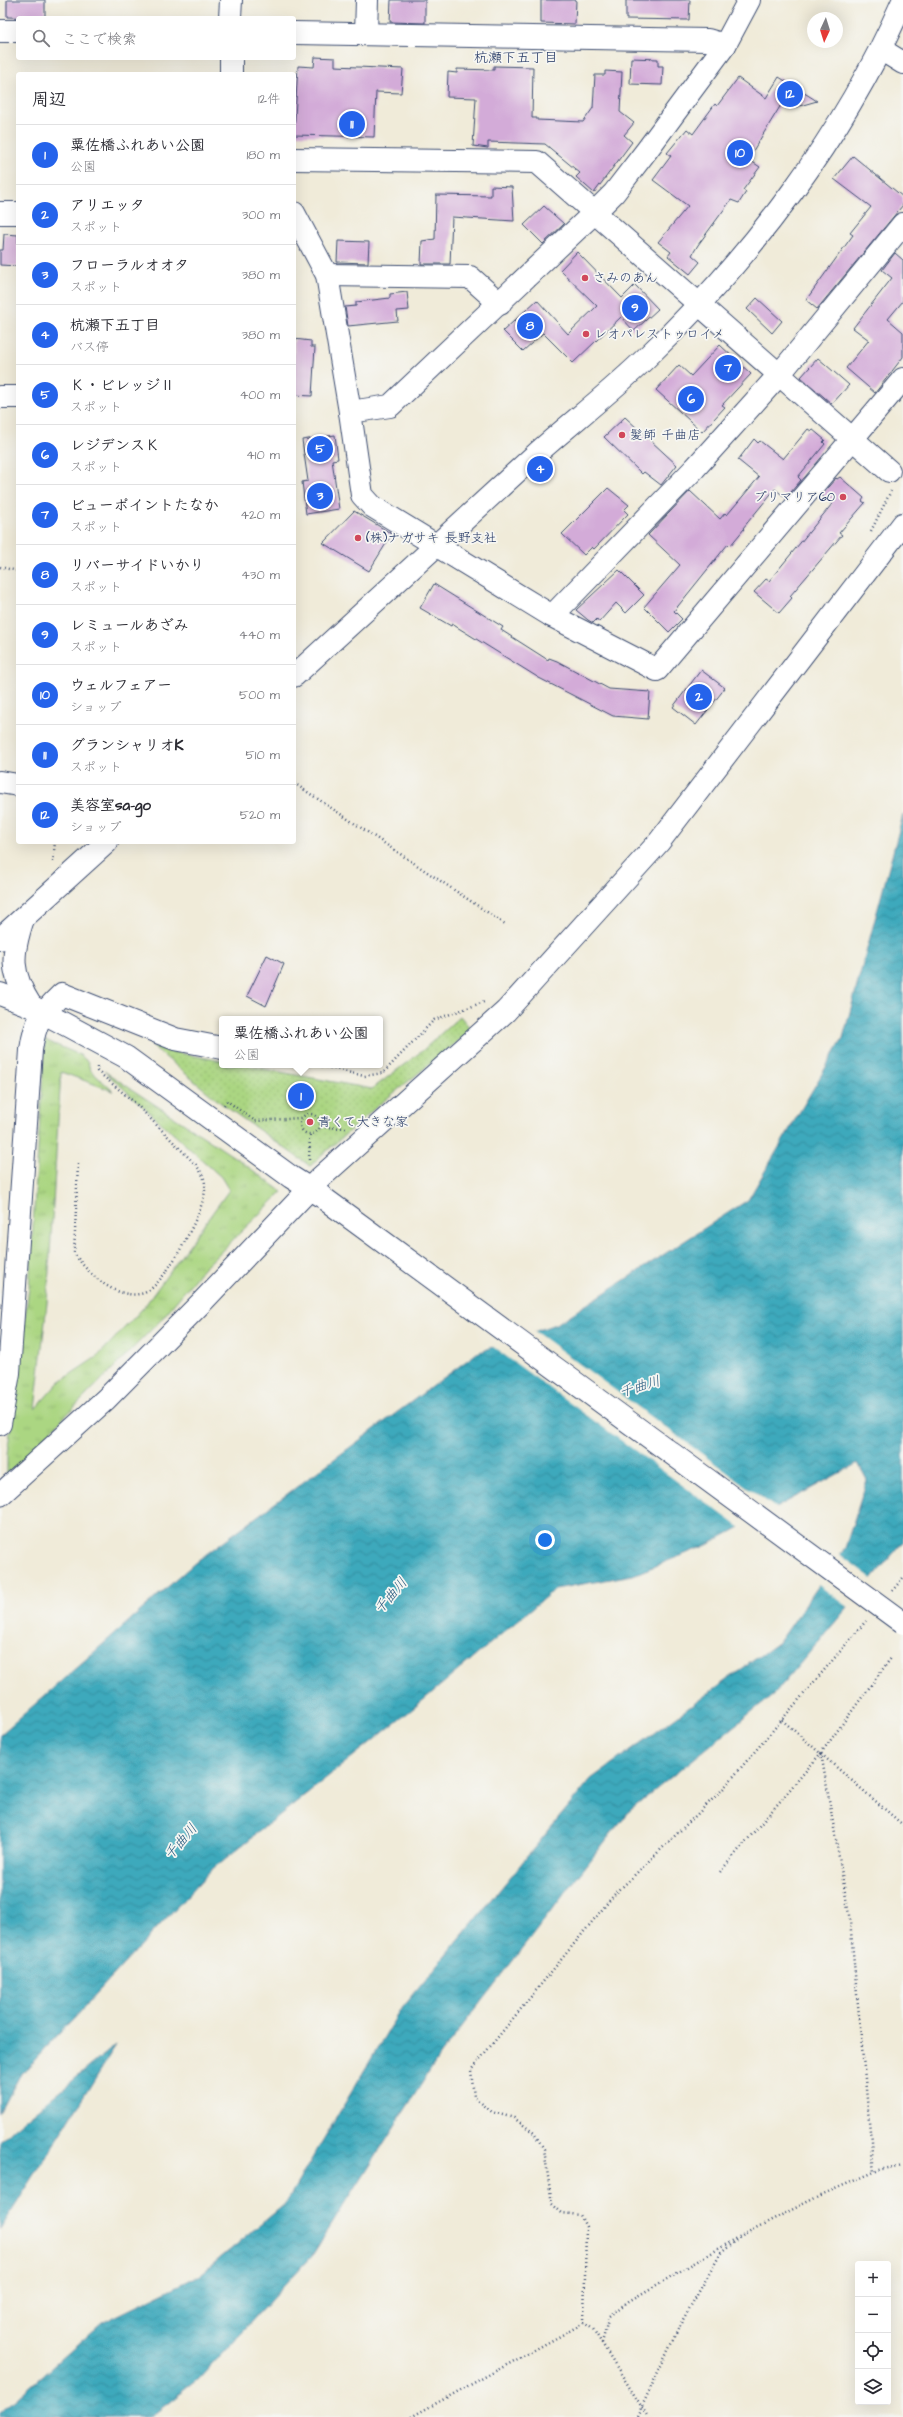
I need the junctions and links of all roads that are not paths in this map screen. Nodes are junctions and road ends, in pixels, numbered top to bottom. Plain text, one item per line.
1 (231, 0) edge
2 (367, 0) edge
3 (749, 0) edge
4 (903, 1) edge
5 (230, 16) edge
6 (0, 31) edge
7 (16, 31) edge
8 (296, 33) edge
9 (366, 33) junction
10 (725, 45) junction
11 (882, 50) junction
12 (231, 60) edge
13 (903, 63) edge
14 (231, 72) edge
15 (296, 159) edge
16 (0, 213) edge
17 (16, 213) edge
18 (594, 213) junction
19 (296, 217) edge
20 (903, 224) edge
21 (327, 275) junction
22 (500, 304) junction
23 (699, 305) junction
24 (778, 376) junction
25 (903, 379) edge
26 (16, 396) edge
27 (0, 397) edge
28 (350, 412) junction
29 (852, 440) junction
30 (889, 472) dead end
31 (903, 524) edge
32 (437, 545) junction
33 (552, 616) junction
34 (296, 674) edge
35 (0, 782) edge
36 (16, 785) edge
37 (105, 844) edge
38 (23, 919) junction
39 (0, 939) edge
40 (0, 994) edge
41 (37, 1009) junction
42 (219, 1047) edge
43 (318, 1194) junction
44 (0, 1424) edge
45 (0, 1495) edge
46 (903, 1624) edge

1 - 5 street
2 - 9 street
3 - 10 street
4 - 11 street
6 - 7 street
8 - 9 street
9 - 10 street
10 - 18 street
11 - 13 street
11 - 23 street
12 - 14 street
15 - 18 street
16 - 17 street
18 - 22 street
18 - 23 street
19 - 21 street
20 - 24 street
21 - 22 street
21 - 28 street
22 - 28 street
23 - 24 street
23 - 32 street
24 - 29 street
24 - 33 street
25 - 29 street
26 - 27 street
28 - 32 street
29 - 30 street
29 - 33 street
31 - 43 street
32 - 33 street
32 - 34 street
35 - 36 street
37 - 38 street
38 - 39 street
38 - 41 street
40 - 41 street
41 - 42 street
41 - 43 street
41 - 44 street
43 - 45 street
43 - 46 street, bridge

